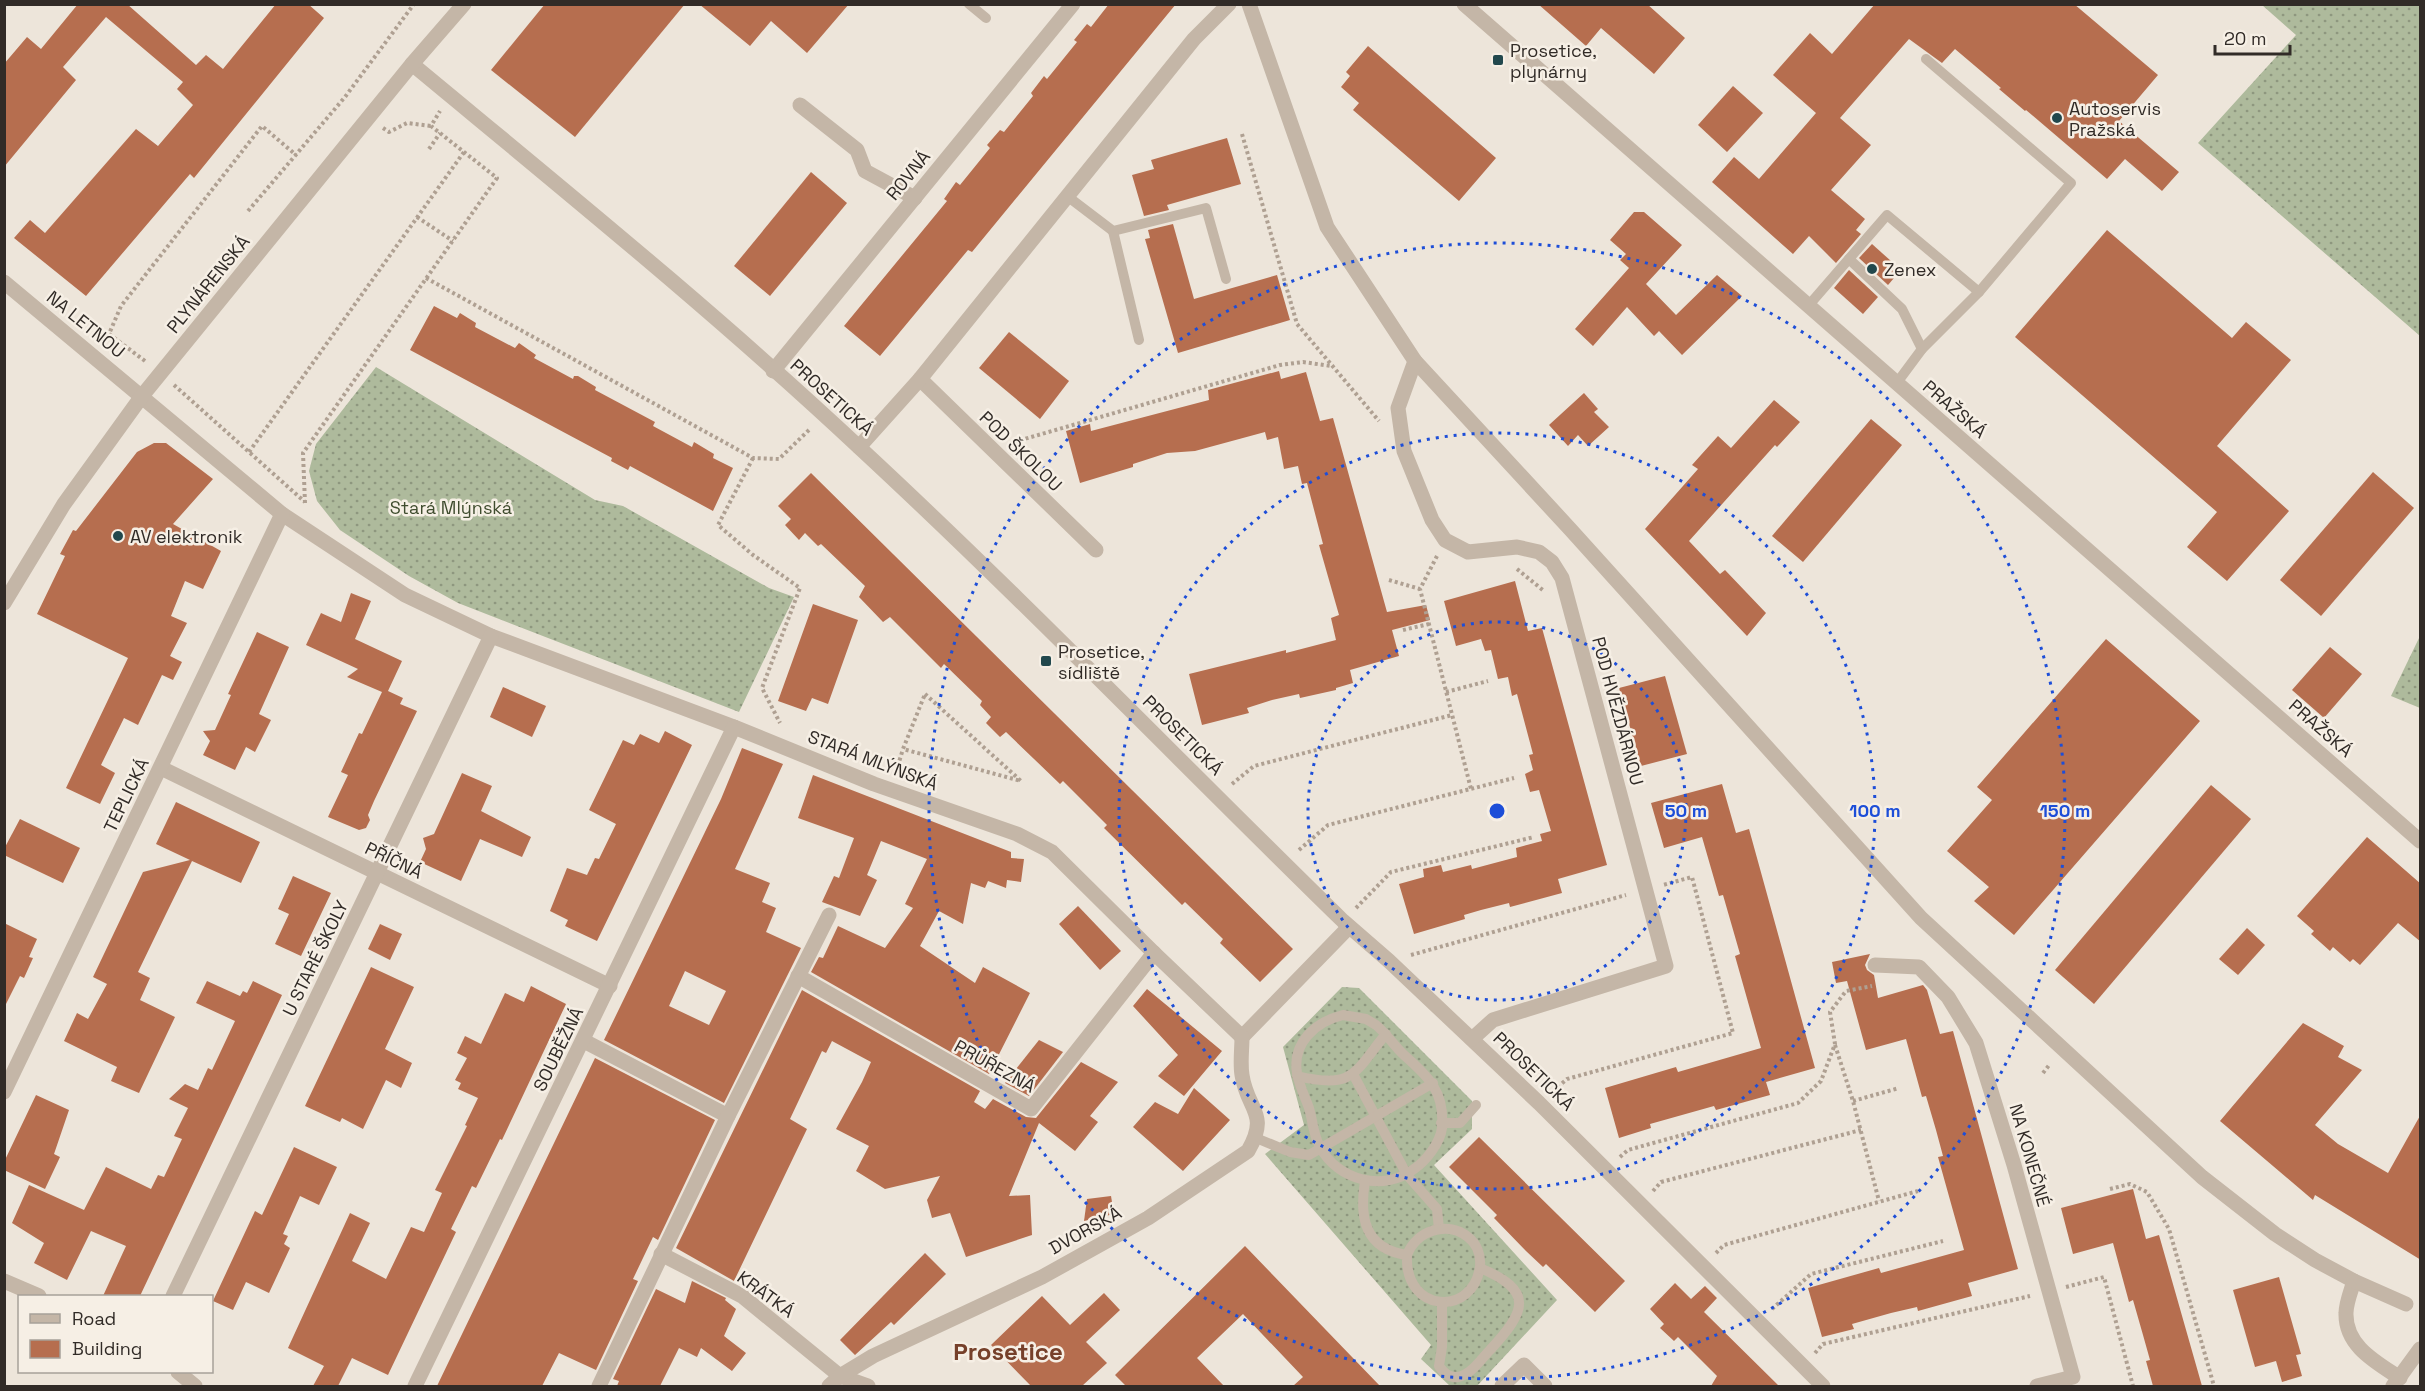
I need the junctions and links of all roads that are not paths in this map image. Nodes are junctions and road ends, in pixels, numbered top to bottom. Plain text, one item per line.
1 (464, 4) edge
2 (969, 4) edge
3 (1073, 4) edge
4 (1229, 4) edge
5 (1249, 4) edge
6 (1464, 4) edge
7 (986, 18) dead end
8 (1926, 59) dead end
9 (412, 64) junction
10 (800, 105) dead end
11 (1067, 196) junction
12 (915, 198) junction
13 (1113, 231) junction
14 (1849, 259) junction
15 (1226, 279) dead end
16 (4, 282) edge
17 (1979, 292) junction
18 (1809, 305) junction
19 (1139, 340) dead end
20 (1922, 349) junction
21 (1415, 361) junction
22 (773, 371) junction
23 (920, 379) junction
24 (1896, 384) junction
25 (142, 396) junction
26 (859, 447) junction
27 (287, 518) junction
28 (1096, 550) dead end
29 (4, 603) edge
30 (491, 636) junction
31 (734, 727) junction
32 (161, 768) junction
33 (2421, 841) edge
34 (377, 874) junction
35 (829, 915) dead end
36 (1346, 924) junction
37 (1154, 953) junction
38 (1880, 965) road end
39 (798, 976) junction
40 (610, 986) junction
41 (1386, 1034) junction
42 (1242, 1037) junction
43 (1472, 1039) junction
44 (584, 1041) junction
45 (1353, 1074) junction
46 (1297, 1077) junction
47 (1433, 1083) junction
48 (4, 1092) edge
49 (1476, 1105) dead end
50 (1377, 1115) junction
51 (728, 1116) junction
52 (1441, 1123) junction
53 (1256, 1138) junction
54 (1320, 1149) junction
55 (1407, 1174) junction
56 (1365, 1181) junction
57 (1439, 1229) junction
58 (661, 1254) junction
59 (1407, 1255) junction
60 (1480, 1268) junction
61 (4, 1281) edge
62 (2354, 1281) junction
63 (37, 1295) edge
64 (173, 1295) edge
65 (1442, 1302) junction
66 (2406, 1304) dead end
67 (2421, 1349) edge
68 (180, 1373) edge
69 (835, 1381) edge
70 (2396, 1382) edge
71 (1818, 1385) edge
72 (195, 1386) edge
73 (415, 1386) edge
74 (599, 1386) edge
75 (868, 1386) edge
76 (1502, 1386) edge
77 (1545, 1386) edge
78 (2037, 1386) edge

1 - 9 street, PLYNÁRENSKÁ
2 - 7 lane
3 - 12 street, ROVNÁ
4 - 11 street
5 - 21 street
6 - 18 street, PRAŽSKÁ
8 - 17 lane
9 - 22 street, PROSETICKÁ
9 - 25 street, PLYNÁRENSKÁ
10 - 12 street
11 - 13 lane
11 - 23 street
12 - 22 street, ROVNÁ
13 - 15 lane
13 - 19 lane
14 - 17 lane
14 - 18 lane
14 - 20 lane
16 - 25 street, NA LETNOU
17 - 20 lane
18 - 24 street, PRAŽSKÁ
20 - 24 lane
21 - 43 street, POD HVĚZDÁRNOU
21 - 62 street
22 - 26 street, PROSETICKÁ
23 - 26 street
23 - 28 street, POD ŠKOLOU
24 - 33 street, PRAŽSKÁ
25 - 27 street, STARÁ MLÝNSKÁ
25 - 29 street, PLYNÁRENSKÁ
26 - 36 street, PROSETICKÁ
27 - 30 street, STARÁ MLÝNSKÁ
27 - 32 street, TEPLICKÁ
30 - 31 street, STARÁ MLÝNSKÁ
30 - 34 street, U STARÉ ŠKOLY
31 - 37 street, STARÁ MLÝNSKÁ
31 - 40 street, SOUBĚŽNÁ
32 - 34 street, PŘÍČNÁ
32 - 48 street, TEPLICKÁ
34 - 40 street, PŘÍČNÁ
34 - 64 street, U STARÉ ŠKOLY
35 - 39 street
36 - 42 street
36 - 43 street, PROSETICKÁ
37 - 39 street, PRŮŘEZNÁ
37 - 42 street, STARÁ MLÝNSKÁ
38 - 78 street, NA KONEČNÉ
39 - 51 street
40 - 44 street, SOUBĚŽNÁ
41 - 45 lane
41 - 46 lane
41 - 47 lane
42 - 53 street
43 - 71 street, PROSETICKÁ
44 - 51 street
44 - 73 street, SOUBĚŽNÁ
45 - 46 lane
45 - 50 lane
46 - 54 lane
47 - 50 lane
47 - 52 lane
49 - 52 lane
50 - 54 lane
50 - 55 lane
51 - 58 street
52 - 55 lane
53 - 54 lane
53 - 69 street, DVORSKÁ
54 - 56 lane
55 - 56 lane
55 - 57 lane
56 - 59 lane
57 - 59 lane
57 - 60 lane
58 - 69 street, KRÁTKÁ
58 - 74 street
59 - 65 lane
60 - 65 lane
60 - 65 lane
61 - 63 street
62 - 66 street
62 - 70 street
67 - 70 street
68 - 72 street
69 - 75 street, KRÁTKÁ
76 - 77 street

